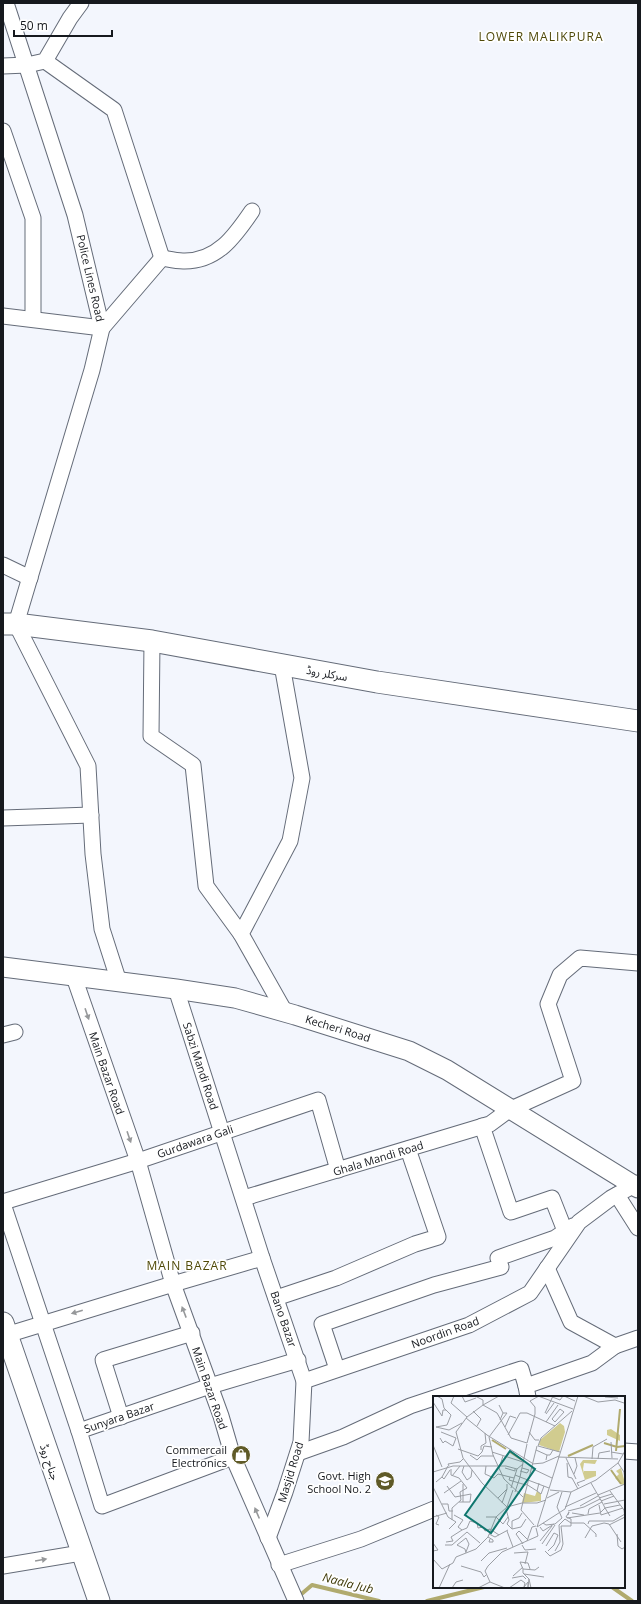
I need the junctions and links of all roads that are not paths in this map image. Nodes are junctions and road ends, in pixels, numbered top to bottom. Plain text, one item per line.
1 (6, 3) edge
2 (81, 3) edge
3 (45, 61) junction
4 (27, 65) junction
5 (3, 66) edge
6 (3, 131) edge
7 (252, 211) dead end
8 (162, 258) junction
9 (3, 316) edge
10 (33, 319) junction
11 (102, 328) junction
12 (3, 566) edge
13 (30, 578) junction
14 (10, 624) edge
15 (3, 641) edge
16 (152, 641) junction
17 (282, 665) junction
18 (638, 721) edge
19 (91, 815) junction
20 (3, 818) edge
21 (241, 934) junction
22 (638, 963) edge
23 (3, 967) edge
24 (74, 977) junction
25 (119, 982) junction
26 (176, 989) junction
27 (285, 1012) junction
28 (509, 1110) junction
29 (482, 1126) junction
30 (222, 1131) junction
31 (408, 1149) junction
32 (138, 1161) junction
33 (338, 1170) junction
34 (636, 1185) edge
35 (617, 1195) junction
36 (244, 1198) junction
37 (3, 1203) edge
38 (579, 1222) junction
39 (638, 1228) edge
40 (565, 1231) junction
41 (262, 1258) junction
42 (547, 1268) junction
43 (173, 1284) junction
44 (276, 1298) junction
45 (42, 1323) junction
46 (4, 1331) edge
47 (192, 1333) junction
48 (638, 1338) edge
49 (615, 1346) junction
50 (298, 1360) junction
51 (337, 1369) junction
52 (304, 1380) junction
53 (210, 1386) junction
54 (527, 1392) edge
55 (440, 1396) edge
56 (433, 1398) edge
57 (121, 1417) junction
58 (79, 1431) junction
59 (625, 1451) edge
60 (638, 1452) edge
61 (298, 1453) junction
62 (233, 1457) junction
63 (433, 1509) edge
64 (268, 1538) junction
65 (81, 1553) junction
66 (279, 1565) junction
67 (3, 1566) edge
68 (296, 1600) edge
69 (99, 1601) edge

1 - 4 street, Police Lines Road
2 - 3 street
3 - 4 street
3 - 8 street
4 - 5 street
4 - 11 street, Police Lines Road
6 - 10 street
7 - 8 street
8 - 11 street
9 - 10 street
10 - 11 street
11 - 13 street, Police Lines Road
12 - 13 street
13 - 14 street, Police Lines Road
14 - 15 main road
14 - 16 main road, سرکلر روڈ
14 - 19 street
16 - 17 main road, سرکلر روڈ
16 - 21 street
17 - 18 main road, سرکلر روڈ
17 - 21 street
19 - 20 street
19 - 25 street
21 - 27 street
22 - 28 street, Ghala Mandi Road
23 - 24 street, Kecheri Road
24 - 25 street, Kecheri Road
24 -> 32 street, Main Bazar Road
25 - 26 street, Kecheri Road
26 - 27 street, Kecheri Road
26 - 30 street, Sabzi Mandi Road
27 - 28 street, Kecheri Road
28 - 29 street, Ghala Mandi Road
28 - 34 street, Kecheri Road
29 - 31 street, Ghala Mandi Road
29 - 40 street
30 - 32 street, Gurdawara Gali
30 - 33 street, Gurdawara Gali
30 - 36 street, Sabzi Mandi Road
31 - 33 street, Ghala Mandi Road
31 - 44 street
32 - 37 street, Gurdawara Gali
32 - 43 street, Main Bazar Road
33 - 36 street, Ghala Mandi Road
34 - 35 street, Noordin Road
35 - 38 street, Noordin Road
35 - 39 street
36 - 41 street, Sabzi Mandi Road
37 - 45 street
38 - 40 street
38 - 42 street, Noordin Road
40 - 51 street
41 - 43 street
41 - 44 street, Bano Bazar
42 - 49 street
42 - 51 street, Noordin Road
43 -> 45 street
47 -> 43 street, Main Bazar Road
44 - 50 street, Bano Bazar
45 - 46 street
45 - 58 street
46 - 65 main road, جناح روڈ
47 - 53 street, Main Bazar Road
47 - 57 street
48 - 49 street
49 - 54 street
50 - 52 street, Bano Bazar
50 - 53 street, Sunyara Bazar
51 - 52 street, Noordin Road
52 - 61 street, Masjid Road
53 - 57 street, Sunyara Bazar
53 - 62 street, Main Bazar Road
54 - 55 street
56 - 61 street
57 - 58 street, Sunyara Bazar
58 - 62 street, Sunyara Bazar
59 - 60 street
61 - 64 street, Masjid Road
64 -> 62 street, Main Bazar Road
63 - 66 street
64 - 66 street, Main Bazar Road
67 -> 65 street
65 - 69 main road, جناح روڈ
66 - 68 street, Main Bazar Road

